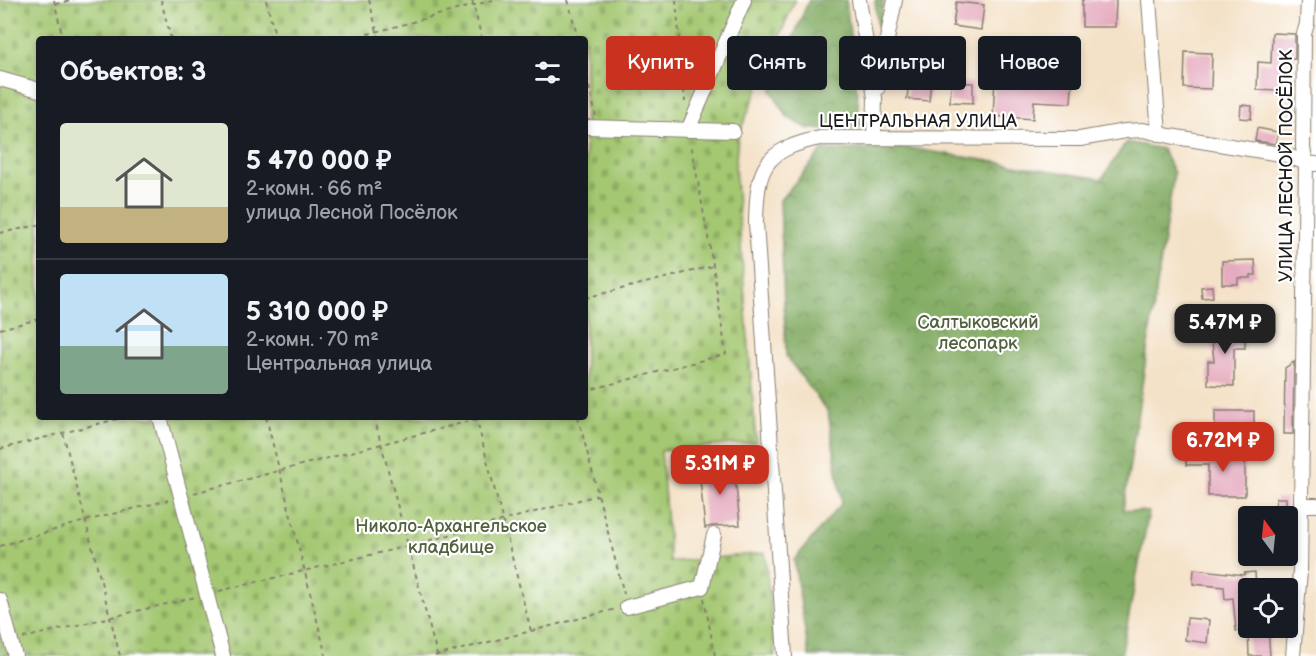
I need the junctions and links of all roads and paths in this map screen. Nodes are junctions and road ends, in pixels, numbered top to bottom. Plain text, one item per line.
1 (54, 0) edge
2 (74, 0) edge
3 (161, 0) edge
4 (266, 0) edge
5 (369, 0) edge
6 (472, 0) edge
7 (493, 0) edge
8 (568, 0) edge
9 (676, 0) edge
10 (744, 0) edge
11 (859, 0) edge
12 (895, 0) edge
13 (1149, 0) edge
14 (1308, 0) edge
15 (55, 5) junction
16 (473, 5) junction
17 (377, 31) junction
18 (62, 36) edge
19 (170, 36) edge
20 (275, 36) edge
21 (360, 36) edge
22 (378, 36) edge
23 (481, 36) edge
24 (577, 36) edge
25 (0, 79) edge
26 (36, 89) edge
27 (588, 94) edge
28 (875, 98) junction
29 (686, 106) dead end
30 (592, 127) edge
31 (688, 130) junction
32 (734, 131) dead end
33 (1159, 134) junction
34 (874, 138) junction
35 (1311, 164) edge
36 (36, 226) edge
37 (0, 233) edge
38 (713, 266) junction
39 (588, 297) edge
40 (36, 320) edge
41 (0, 329) edge
42 (588, 390) edge
43 (113, 420) edge
44 (161, 420) edge
45 (267, 420) edge
46 (375, 420) edge
47 (469, 420) edge
48 (477, 420) edge
49 (579, 420) edge
50 (63, 433) junction
51 (381, 444) junction
52 (0, 449) edge
53 (279, 470) junction
54 (598, 495) junction
55 (181, 496) junction
56 (1301, 505) junction
57 (1316, 505) edge
58 (85, 521) junction
59 (503, 521) junction
60 (714, 535) dead end
61 (0, 546) edge
62 (408, 546) junction
63 (702, 587) junction
64 (0, 600) edge
65 (627, 607) junction
66 (531, 631) junction
67 (15, 656) edge
68 (120, 656) edge
69 (223, 656) edge
70 (326, 656) edge
71 (436, 656) edge
72 (715, 656) edge
73 (785, 656) edge
74 (1293, 656) edge

1 - 15 path
2 - 15 path
3 - 19 path
4 - 20 path
5 - 17 path
6 - 16 path
7 - 16 path
8 - 24 path
9 - 29 path
10 - 31 street
11 - 28 street
12 - 28 street
13 - 33 street
14 - 35 street, УЛИЦА ЛЕСНОЙ ПОСЁЛОК
15 - 18 path
16 - 17 path
16 - 23 path
17 - 21 path
17 - 22 path
25 - 26 street
27 - 30 path
28 - 34 street
30 - 31 street
31 - 32 street
31 - 38 path
33 - 34 street, ЦЕНТРАЛЬНАЯ УЛИЦА
33 - 35 street, ЦЕНТРАЛЬНАЯ УЛИЦА
34 - 73 street, ЦЕНТРАЛЬНАЯ УЛИЦА
35 - 56 street, УЛИЦА ЛЕСНОЙ ПОСЁЛОК
36 - 37 path
38 - 39 path
38 - 42 path
40 - 41 path
43 - 50 path
44 - 55 street
45 - 53 path
46 - 51 path
47 - 51 path
48 - 59 path
49 - 54 path
50 - 52 path
50 - 58 path
51 - 53 path
51 - 62 path
53 - 55 path
53 - 70 path
54 - 59 path
54 - 65 path
55 - 58 path
55 - 69 street
56 - 57 street
56 - 74 street, УЛИЦА ЛЕСНОЙ ПОСЁЛОК
58 - 61 path
58 - 68 path
59 - 62 path
59 - 66 path
60 - 63 street
62 - 71 path
63 - 65 street
63 - 72 path
64 - 67 street
65 - 66 path
66 - 71 path

